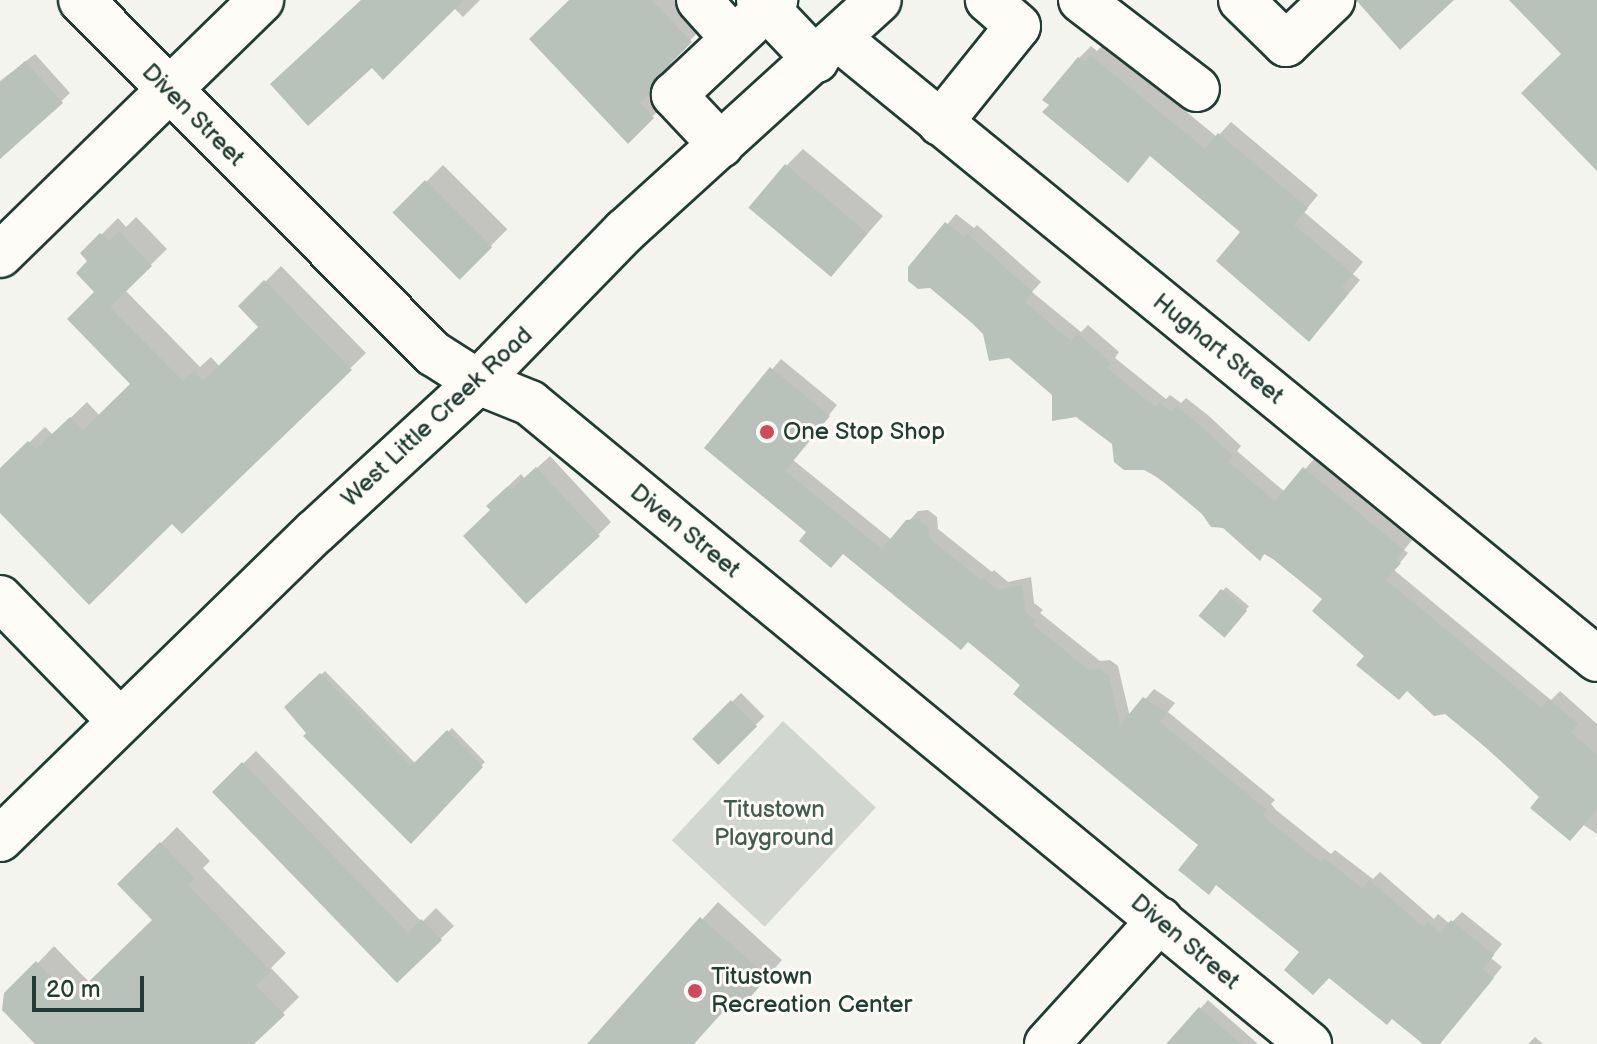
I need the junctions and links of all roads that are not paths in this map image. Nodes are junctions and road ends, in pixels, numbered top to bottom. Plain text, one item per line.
1 (81, 0) edge
2 (261, 0) edge
3 (699, 0) edge
4 (879, 0) edge
5 (988, 0) edge
6 (1081, 0) edge
7 (1241, 0) edge
8 (1332, 0) edge
9 (766, 3) edge
10 (734, 39) junction
11 (828, 50) junction
12 (1197, 89) dead end
13 (168, 91) junction
14 (940, 123) junction
15 (721, 145) junction
16 (0, 255) edge
17 (478, 382) junction
18 (0, 598) edge
19 (1597, 659) edge
20 (120, 721) junction
21 (0, 839) edge
22 (1160, 920) junction
23 (1047, 1044) edge
24 (1309, 1044) edge

1 - 13 street, Diven Street
2 - 13 street
3 - 10 street
4 - 11 street, West Little Creek Road
5 - 14 street
6 - 12 street
7 - 8 street
9 - 10 street
9 - 11 street, Hughart Street
10 - 15 street
11 - 14 street, Hughart Street
11 - 15 street, West Little Creek Road
13 - 16 street
13 - 17 street, Diven Street
14 - 19 street, Hughart Street
15 - 17 street, West Little Creek Road
17 - 20 street, West Little Creek Road
17 - 22 street, Diven Street
18 - 20 street
20 - 21 street, West Little Creek Road
22 - 23 street
22 - 24 street, Diven Street

